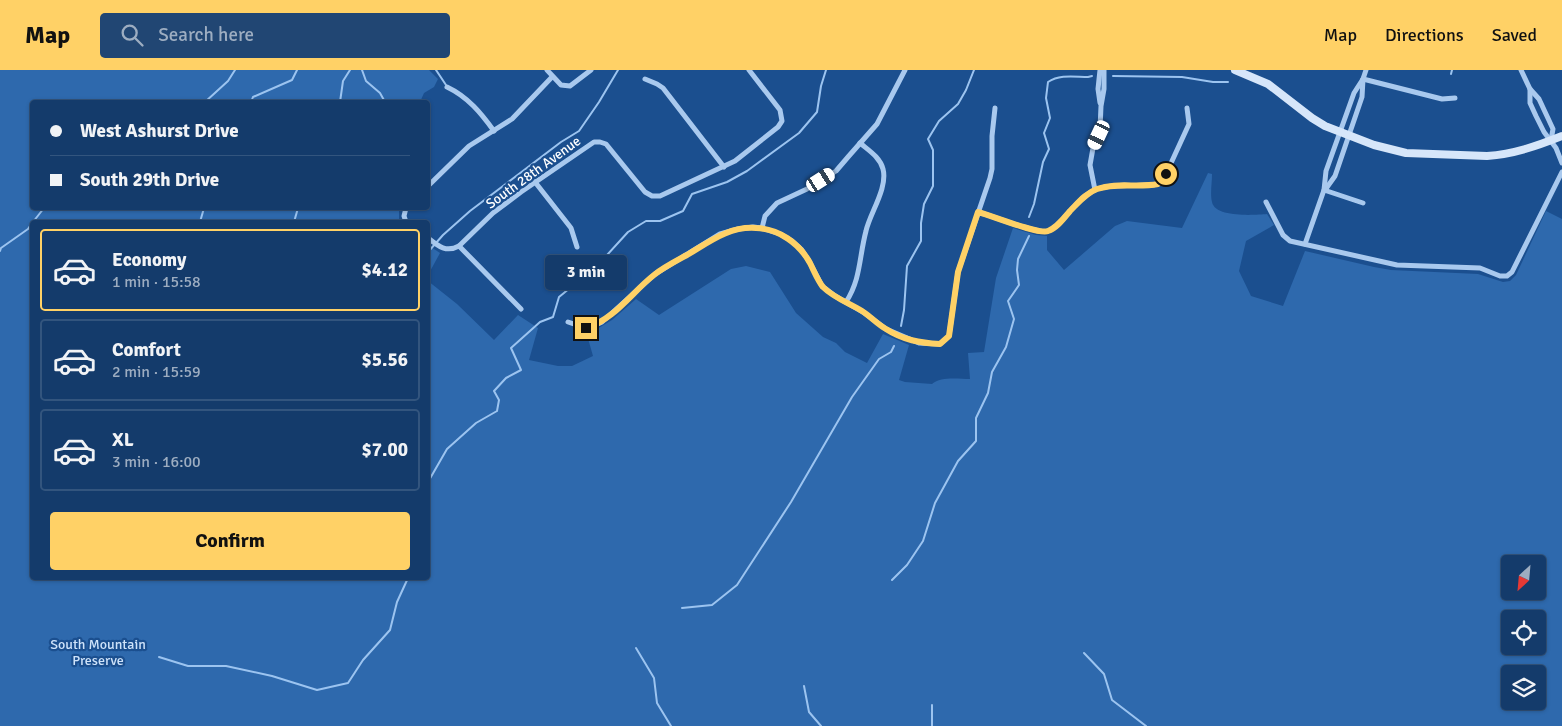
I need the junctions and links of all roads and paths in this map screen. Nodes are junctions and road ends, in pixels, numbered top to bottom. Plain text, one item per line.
1 (547, 70) edge
2 (590, 70) edge
3 (749, 70) edge
4 (905, 70) edge
5 (911, 70) edge
6 (1100, 70) edge
7 (1104, 70) edge
8 (1235, 70) edge
9 (1521, 70) edge
10 (1364, 71) edge
11 (552, 77) junction
12 (902, 78) junction
13 (645, 79) dead end
14 (1363, 79) junction
15 (447, 87) dead end
16 (1530, 89) junction
17 (1455, 98) dead end
18 (1101, 106) junction
19 (1349, 107) junction
20 (995, 108) dead end
21 (1187, 108) dead end
22 (1357, 110) junction
23 (494, 131) junction
24 (1340, 132) junction
25 (1348, 135) junction
26 (1562, 136) edge
27 (1551, 140) junction
28 (860, 143) junction
29 (1330, 160) junction
30 (1339, 163) junction
31 (1562, 163) edge
32 (724, 167) junction
33 (1562, 172) edge
34 (536, 182) junction
35 (430, 184) edge
36 (1095, 190) junction
37 (1324, 190) junction
38 (1266, 202) dead end
39 (1363, 203) dead end
40 (978, 212) junction
41 (762, 228) junction
42 (430, 240) edge
43 (1305, 244) junction
44 (459, 246) junction
45 (577, 246) dead end
46 (846, 302) junction
47 (521, 309) dead end
48 (568, 322) dead end

1 - 11 street
2 - 11 street
3 - 32 street
4 - 12 street
5 - 12 street
6 - 18 street
7 - 18 street
8 - 24 street
9 - 16 street
10 - 14 street
11 - 23 street
12 - 28 street
13 - 32 street
14 - 17 street
14 - 19 street
14 - 22 street
15 - 23 street
16 - 27 street
16 - 27 street
18 - 36 street
19 - 22 street
19 - 24 street
20 - 40 street
21 - 36 street
22 - 25 street
23 - 35 street
24 - 25 street
24 - 29 street
25 - 27 street
25 - 30 street
26 - 27 street
27 - 31 street
28 - 41 street
28 - 46 street
29 - 30 street
29 - 37 street
30 - 37 street
32 - 34 street, South 28th Avenue
33 - 43 street
34 - 44 street, South 28th Avenue
34 - 45 street
36 - 40 street
37 - 39 street
37 - 43 street
38 - 43 street
40 - 46 street
41 - 46 street
41 - 48 street
42 - 44 street
44 - 47 street

